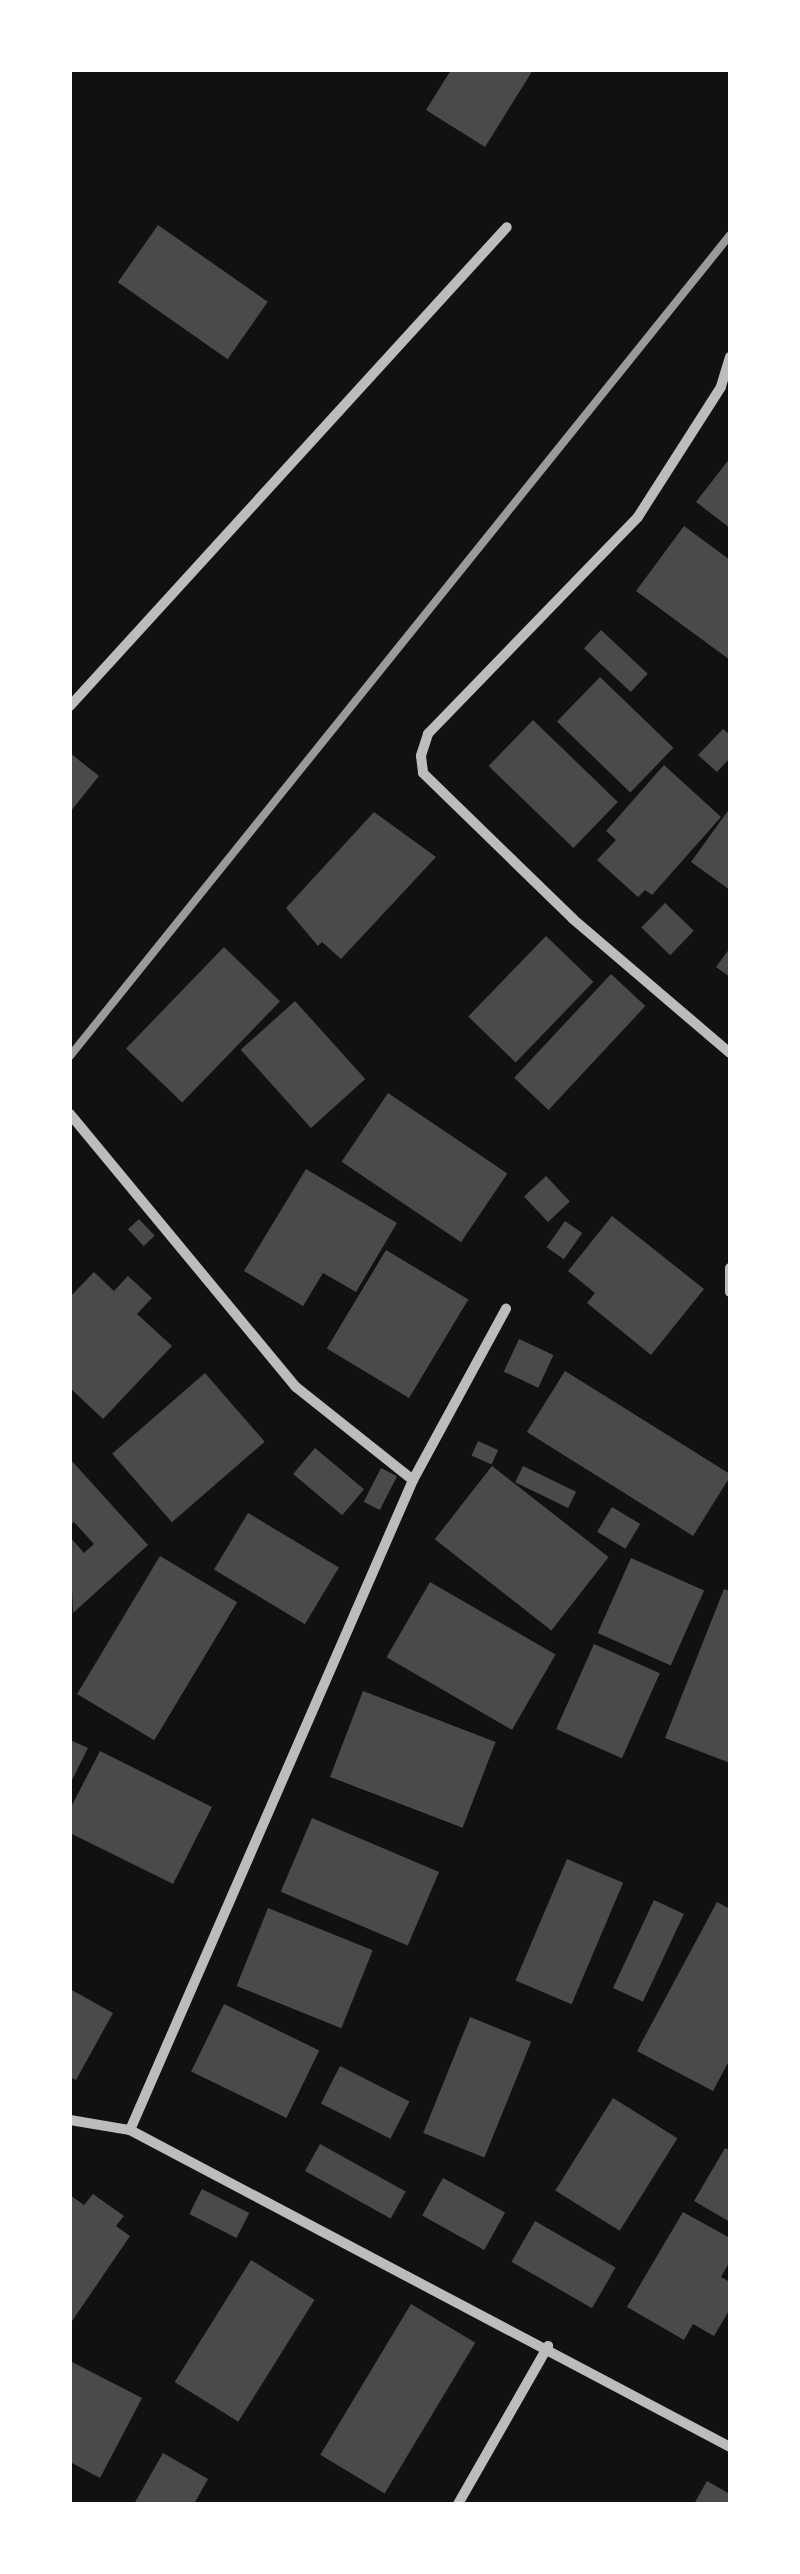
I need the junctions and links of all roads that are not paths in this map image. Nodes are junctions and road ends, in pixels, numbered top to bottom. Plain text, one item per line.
1 (506, 227) dead end
2 (730, 357) edge
3 (70, 706) edge
4 (730, 1053) edge
5 (70, 1114) edge
6 (730, 1268) edge
7 (730, 1292) edge
8 (506, 1309) dead end
9 (413, 1480) junction
10 (70, 2120) edge
11 (130, 2130) junction
12 (548, 2346) junction
13 (730, 2446) edge
14 (458, 2504) edge

1 - 3 street
2 - 4 street
5 - 9 street
6 - 7 street
8 - 9 street
9 - 11 street
10 - 11 street
11 - 12 street
12 - 13 street
12 - 14 street

